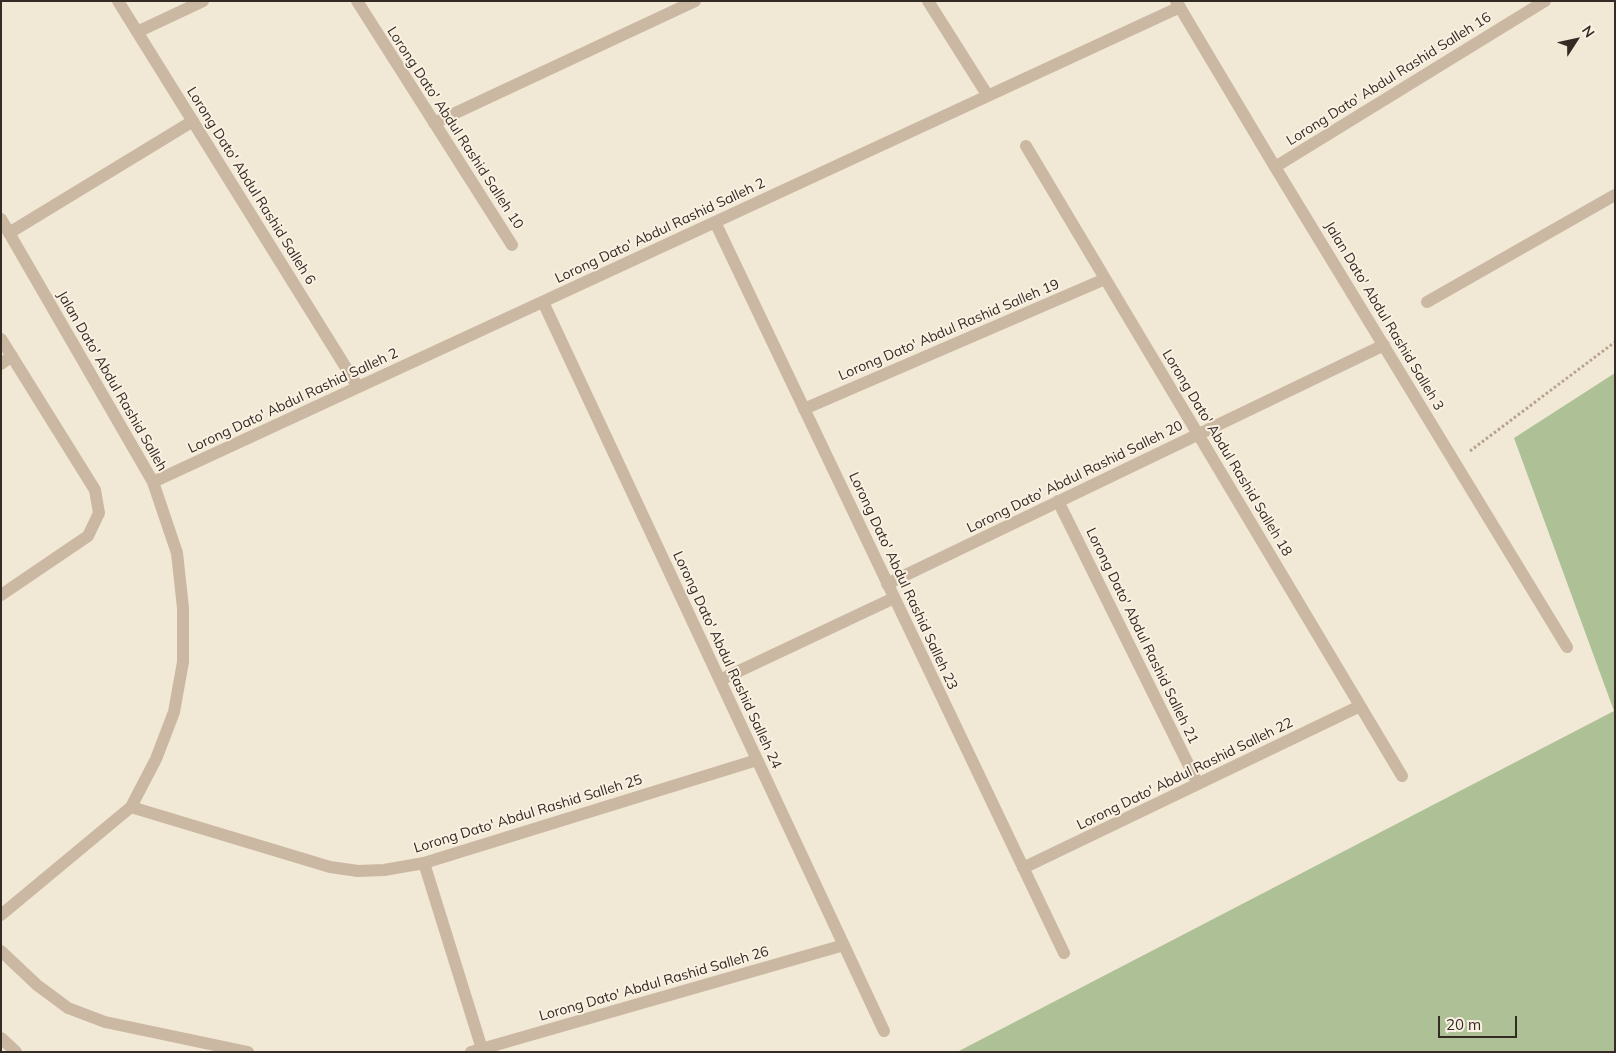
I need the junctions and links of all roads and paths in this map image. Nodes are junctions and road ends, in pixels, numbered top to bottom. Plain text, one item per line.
1 (118, 1) edge
2 (203, 1) edge
3 (357, 1) edge
4 (695, 1) edge
5 (928, 1) edge
6 (1545, 1) edge
7 (1178, 4) edge
8 (137, 32) junction
9 (988, 96) junction
10 (193, 121) junction
11 (434, 123) junction
12 (1026, 146) dead end
13 (1275, 167) junction
14 (1615, 195) edge
15 (1, 219) edge
16 (715, 222) junction
17 (9, 233) junction
18 (512, 245) dead end
19 (1105, 279) junction
20 (543, 302) junction
21 (1427, 302) dead end
22 (1, 339) edge
23 (1615, 342) edge
24 (1384, 345) junction
25 (12, 356) junction
26 (1, 364) edge
27 (358, 387) junction
28 (804, 409) junction
29 (1198, 434) junction
30 (1456, 462) junction
31 (153, 482) junction
32 (1058, 502) junction
33 (887, 584) junction
34 (1, 595) edge
35 (894, 598) junction
36 (1568, 647) dead end
37 (720, 680) junction
38 (1360, 706) junction
39 (757, 760) junction
40 (1402, 776) dead end
41 (1198, 784) junction
42 (131, 807) junction
43 (424, 863) junction
44 (1023, 868) junction
45 (1, 915) edge
46 (844, 945) junction
47 (1, 951) edge
48 (1064, 953) dead end
49 (884, 1031) dead end
50 (1, 1038) edge
51 (479, 1051) edge
52 (16, 1052) edge
53 (248, 1052) edge

1 - 8 street, Lorong Dato' Abdul Rashid Salleh 6
2 - 8 street
3 - 11 street, Lorong Dato' Abdul Rashid Salleh 10
4 - 11 street
5 - 9 street
6 - 13 street, Lorong Dato' Abdul Rashid Salleh 16
7 - 9 street, Lorong Dato' Abdul Rashid Salleh 2
7 - 13 street, Jalan Dato' Abdul Rashid Salleh 3
8 - 10 street, Lorong Dato' Abdul Rashid Salleh 6
9 - 16 street, Lorong Dato' Abdul Rashid Salleh 2
10 - 17 street
10 - 27 street, Lorong Dato' Abdul Rashid Salleh 6
11 - 18 street, Lorong Dato' Abdul Rashid Salleh 10
12 - 19 street, Lorong Dato' Abdul Rashid Salleh 18
13 - 24 street, Jalan Dato' Abdul Rashid Salleh 3
14 - 21 street
15 - 17 street, Jalan Dato' Abdul Rashid Salleh
16 - 20 street, Lorong Dato' Abdul Rashid Salleh 2
16 - 28 street, Lorong Dato' Abdul Rashid Salleh 23
17 - 31 street, Jalan Dato' Abdul Rashid Salleh
19 - 28 street, Lorong Dato' Abdul Rashid Salleh 19
19 - 29 street, Lorong Dato' Abdul Rashid Salleh 18
20 - 27 street, Lorong Dato' Abdul Rashid Salleh 2
20 - 37 street, Lorong Dato' Abdul Rashid Salleh 24
22 - 25 street
23 - 30 path
24 - 29 street, Lorong Dato' Abdul Rashid Salleh 20
24 - 30 street, Jalan Dato' Abdul Rashid Salleh 3
25 - 26 street
25 - 34 street
27 - 31 street, Lorong Dato' Abdul Rashid Salleh 2
28 - 33 street, Lorong Dato' Abdul Rashid Salleh 23
29 - 32 street, Lorong Dato' Abdul Rashid Salleh 20
29 - 38 street, Lorong Dato' Abdul Rashid Salleh 18
30 - 36 street, Jalan Dato' Abdul Rashid Salleh 3
31 - 42 street, Jalan Dato' Abdul Rashid Salleh
32 - 33 street, Lorong Dato' Abdul Rashid Salleh 20
32 - 41 street, Lorong Dato' Abdul Rashid Salleh 21
33 - 35 street, Lorong Dato' Abdul Rashid Salleh 23
35 - 37 street
35 - 44 street, Lorong Dato' Abdul Rashid Salleh 23
37 - 39 street, Lorong Dato' Abdul Rashid Salleh 24
38 - 40 street, Lorong Dato' Abdul Rashid Salleh 18
38 - 41 street, Lorong Dato' Abdul Rashid Salleh 22
39 - 43 street, Lorong Dato' Abdul Rashid Salleh 25
39 - 46 street, Lorong Dato' Abdul Rashid Salleh 24
41 - 44 street, Lorong Dato' Abdul Rashid Salleh 22
42 - 43 street, Lorong Dato' Abdul Rashid Salleh 25
42 - 45 street, Jalan Dato' Abdul Rashid Salleh
43 - 51 street
44 - 48 street, Lorong Dato' Abdul Rashid Salleh 23
46 - 49 street, Lorong Dato' Abdul Rashid Salleh 24
46 - 51 street, Lorong Dato' Abdul Rashid Salleh 26
47 - 53 street
50 - 52 street

